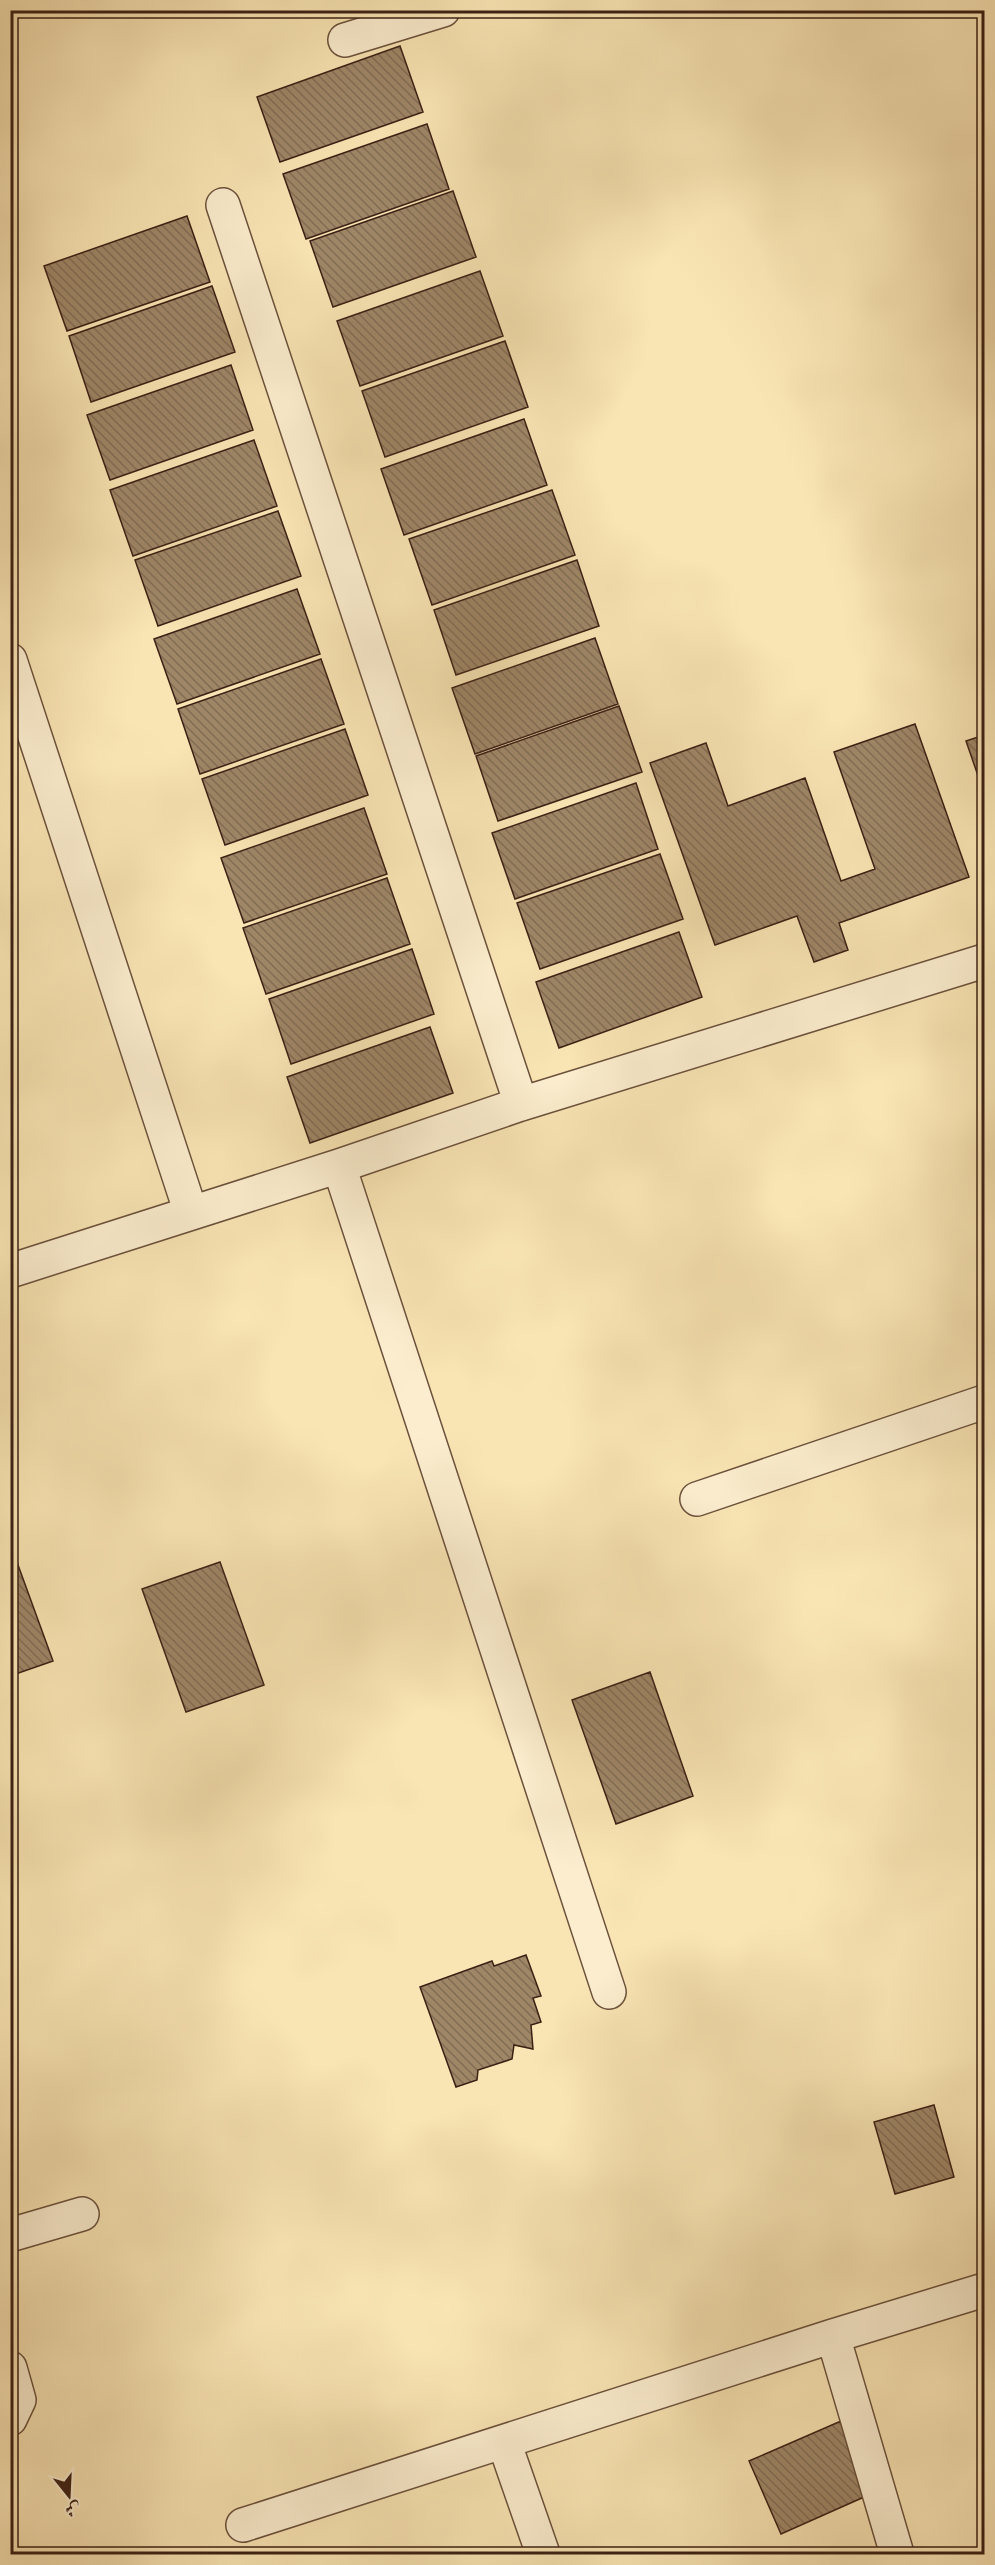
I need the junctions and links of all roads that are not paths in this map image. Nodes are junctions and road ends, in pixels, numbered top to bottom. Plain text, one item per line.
1 (442, 10) edge
2 (345, 40) dead end
3 (223, 205) dead end
4 (10, 660) edge
5 (984, 960) edge
6 (521, 1104) junction
7 (339, 1166) junction
8 (191, 1213) junction
9 (10, 1271) edge
10 (984, 1402) edge
11 (697, 1499) dead end
12 (609, 1992) dead end
13 (82, 2214) dead end
14 (10, 2235) edge
15 (984, 2290) edge
16 (833, 2336) junction
17 (10, 2368) edge
18 (10, 2419) edge
19 (504, 2442) junction
20 (243, 2525) dead end
21 (543, 2554) edge
22 (897, 2554) edge

1 - 2 street
3 - 6 street
4 - 8 street
5 - 6 street
6 - 7 street
7 - 8 street
7 - 12 street
8 - 9 street
10 - 11 street
13 - 14 street
15 - 16 street
16 - 19 street
16 - 22 street
17 - 18 street
19 - 20 street
19 - 21 street

